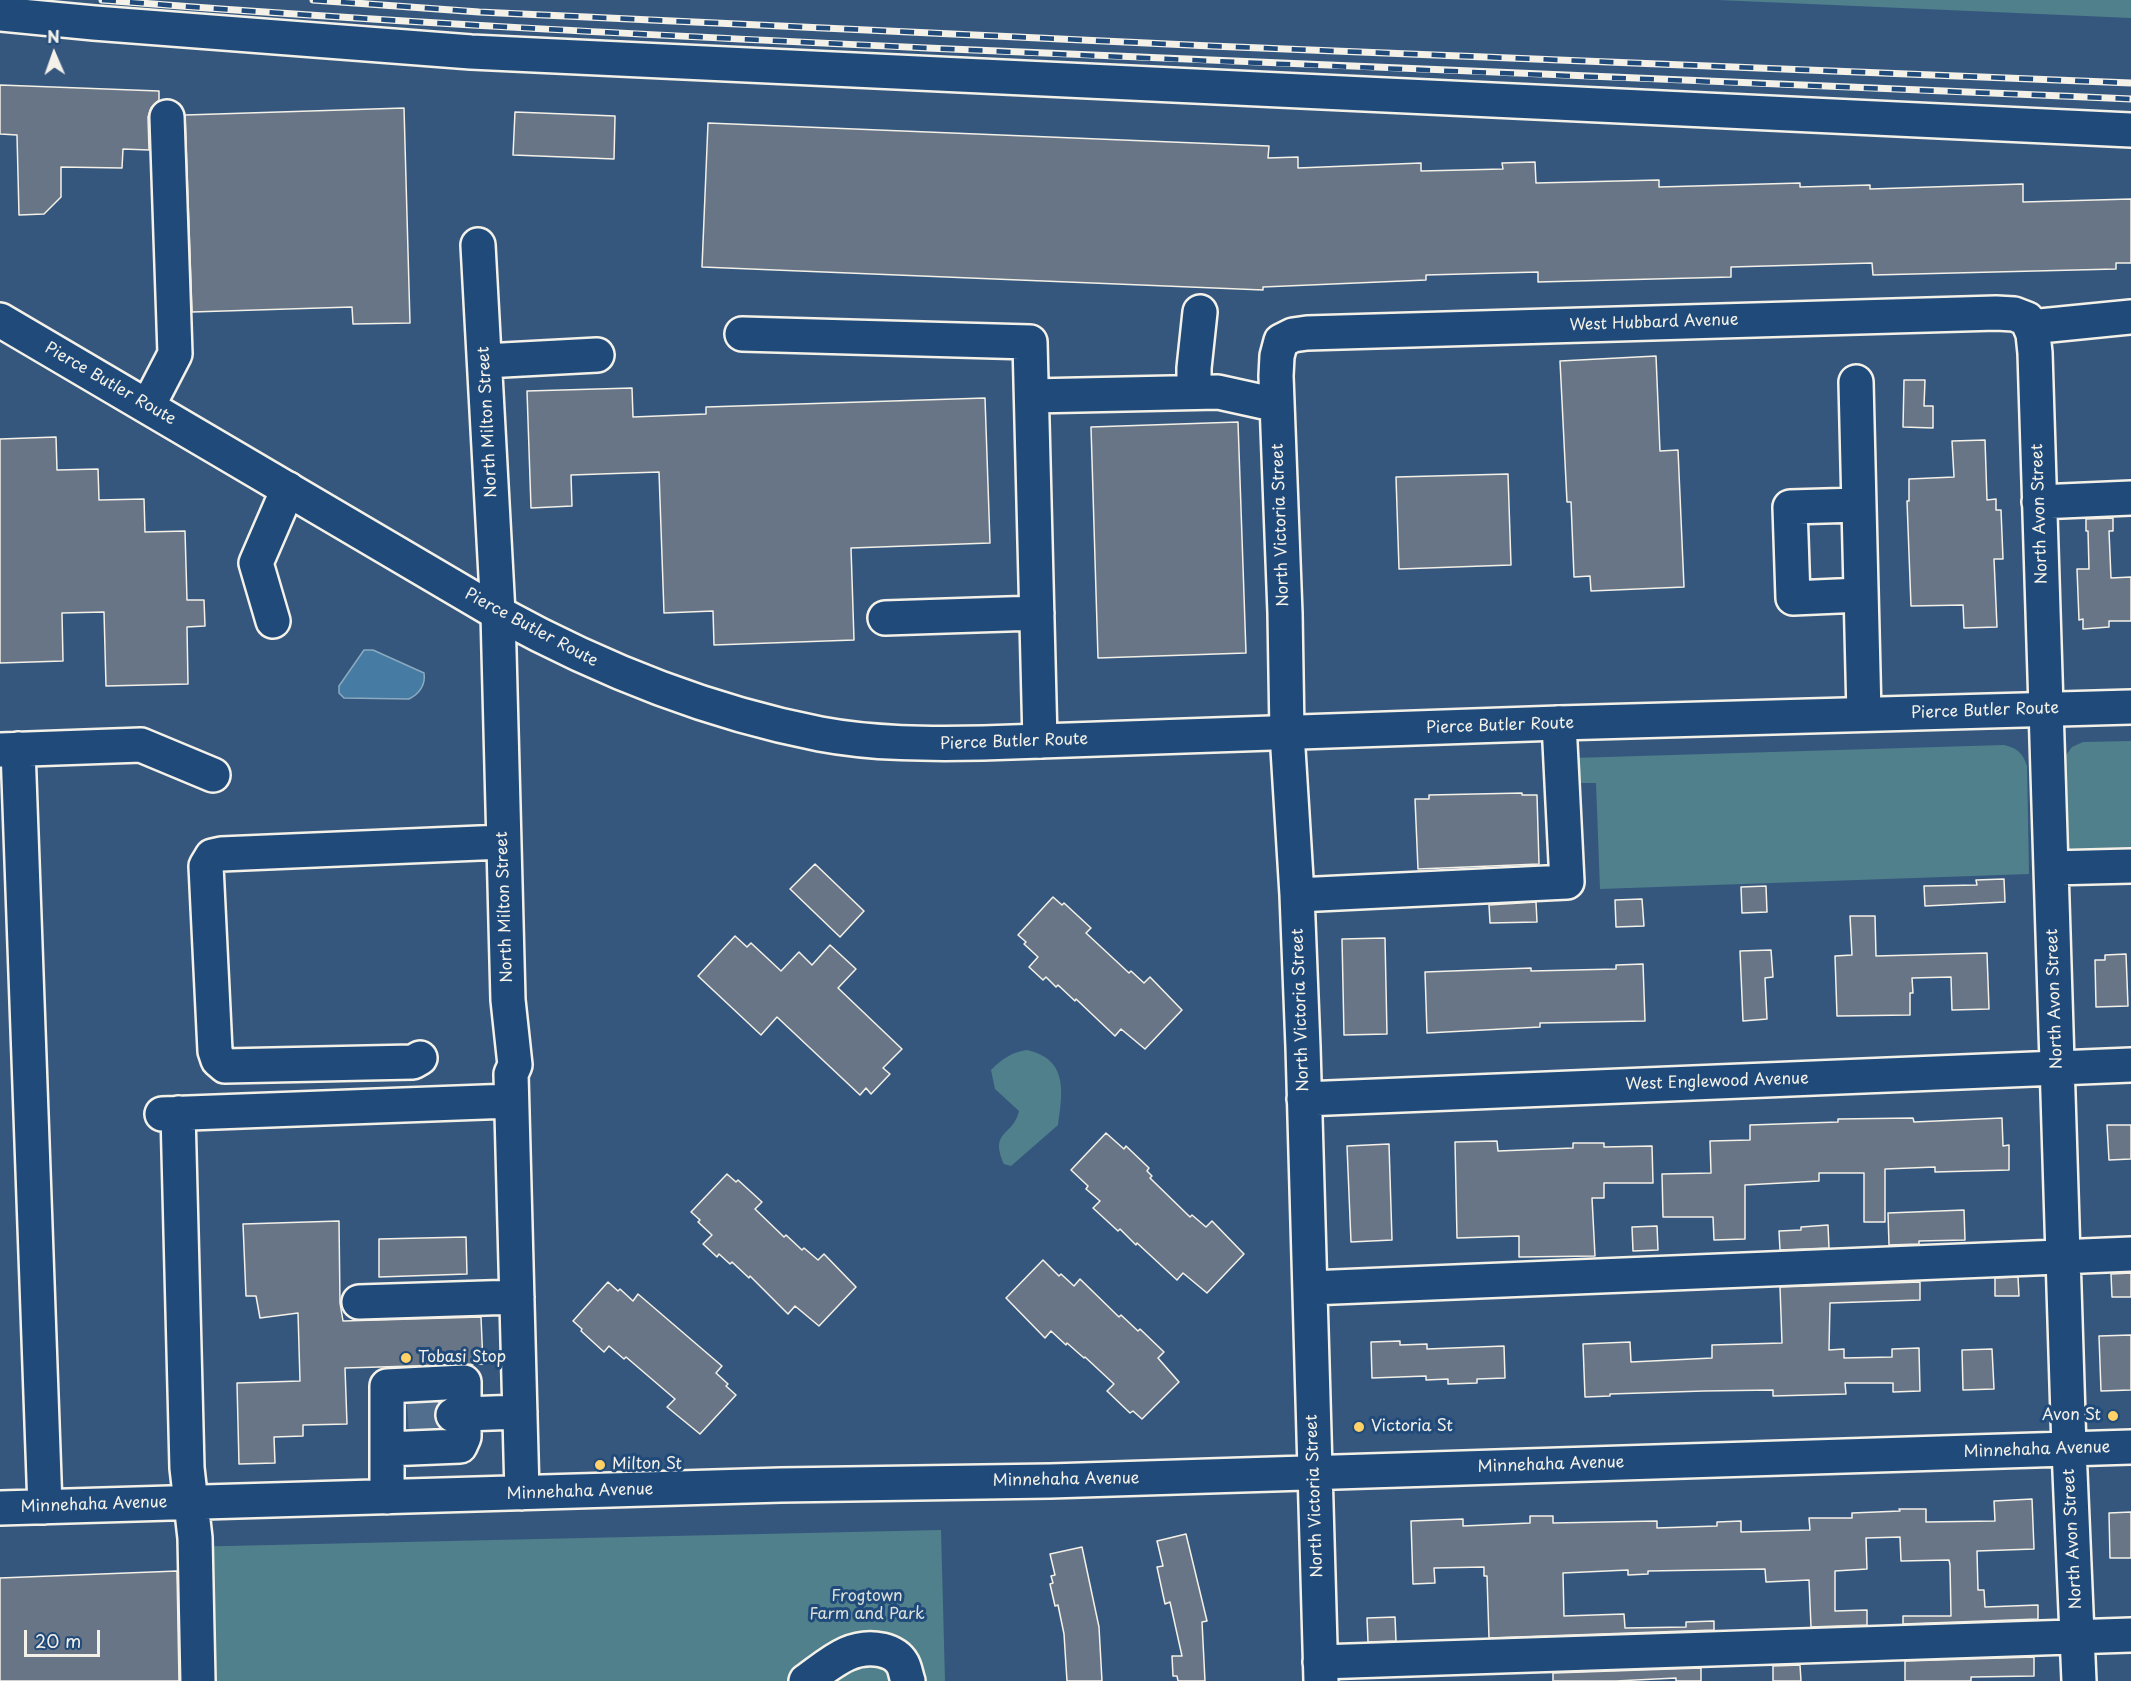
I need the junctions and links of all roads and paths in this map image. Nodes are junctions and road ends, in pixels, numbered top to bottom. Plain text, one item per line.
1 (0, 14) edge
2 (167, 117) dead end
3 (2131, 129) edge
4 (478, 245) dead end
5 (1200, 312) dead end
6 (2131, 317) edge
7 (0, 320) edge
8 (2029, 323) junction
9 (742, 333) dead end
10 (1281, 341) joint
11 (597, 355) dead end
12 (484, 362) junction
13 (1856, 381) dead end
14 (1194, 392) junction
15 (1032, 396) junction
16 (1277, 405) junction
17 (148, 406) junction
18 (288, 489) junction
19 (2131, 498) edge
20 (2039, 502) junction
21 (1859, 505) junction
22 (1861, 595) junction
23 (498, 613) junction
24 (1037, 613) junction
25 (885, 618) dead end
26 (273, 621) dead end
27 (2131, 707) edge
28 (2047, 709) junction
29 (1864, 714) junction
30 (1558, 723) junction
31 (1287, 733) junction
32 (1040, 741) junction
33 (9, 749) edge
34 (213, 775) dead end
35 (503, 842) junction
36 (2131, 866) edge
37 (2051, 868) junction
38 (1298, 895) junction
39 (420, 1058) dead end
40 (283, 1065) junction
41 (2131, 1065) edge
42 (2057, 1067) junction
43 (1304, 1099) junction
44 (511, 1101) junction
45 (285, 1109) junction
46 (2131, 1254) edge
47 (2064, 1256) junction
48 (1310, 1288) junction
49 (517, 1297) junction
50 (359, 1302) dead end
51 (520, 1412) junction
52 (458, 1415) junction
53 (394, 1429) junction
54 (2131, 1447) edge
55 (2069, 1449) junction
56 (1314, 1473) junction
57 (522, 1493) junction
58 (387, 1497) junction
59 (191, 1502) junction
60 (45, 1507) junction
61 (0, 1508) edge
62 (2131, 1635) edge
63 (2078, 1636) junction
64 (1320, 1672) edge
65 (198, 1681) edge
66 (806, 1681) edge
67 (908, 1681) edge
68 (2079, 1681) edge

1 - 3 street
2 - 17 street
4 - 12 street, North Milton Street
5 - 14 street
6 - 8 street, West Hubbard Avenue
7 - 17 street, Pierce Butler Route
8 - 10 street, West Hubbard Avenue
8 - 20 street, North Avon Street
9 - 15 street
10 - 16 street, North Victoria Street
11 - 12 street
12 - 23 street, North Milton Street
13 - 21 street
14 - 15 street
14 - 16 street
15 - 24 street
16 - 31 street, North Victoria Street
17 - 18 street, Pierce Butler Route
18 - 23 street, Pierce Butler Route
18 - 26 street
19 - 20 street
20 - 28 street, North Avon Street
21 - 22 street
21 - 22 street
22 - 29 street
23 - 32 street, Pierce Butler Route
23 - 35 street, North Milton Street
24 - 25 street
24 - 32 street
27 - 28 street, Pierce Butler Route
28 - 29 street, Pierce Butler Route
28 - 37 street, North Avon Street
29 - 30 street, Pierce Butler Route
30 - 31 street, Pierce Butler Route
30 - 38 street
31 - 32 street, Pierce Butler Route
31 - 38 street, North Victoria Street
33 - 34 street
33 - 60 street
35 - 40 street
35 - 44 street, North Milton Street
36 - 37 street
37 - 42 street, North Avon Street
38 - 43 street, North Victoria Street
39 - 40 street
40 - 45 street
41 - 42 street, West Englewood Avenue
42 - 43 street, West Englewood Avenue
42 - 47 street, North Avon Street
43 - 48 street, North Victoria Street
44 - 45 street
44 - 49 street, North Milton Street
45 - 59 street
46 - 47 street
47 - 48 street
47 - 55 street, North Avon Street
48 - 56 street, North Victoria Street
49 - 50 street
49 - 51 street, North Milton Street
51 - 52 street
51 - 57 street, North Milton Street
52 - 53 street
52 - 53 street
53 - 58 street
54 - 55 street, Minnehaha Avenue
55 - 56 street, Minnehaha Avenue
55 - 63 street, North Avon Street
56 - 57 street, Minnehaha Avenue
56 - 64 street, North Victoria Street
57 - 58 street, Minnehaha Avenue
58 - 59 street, Minnehaha Avenue
59 - 60 street, Minnehaha Avenue
59 - 65 street
60 - 61 street, Minnehaha Avenue
62 - 63 street
63 - 64 street
63 - 68 street, North Avon Street
66 - 67 street

